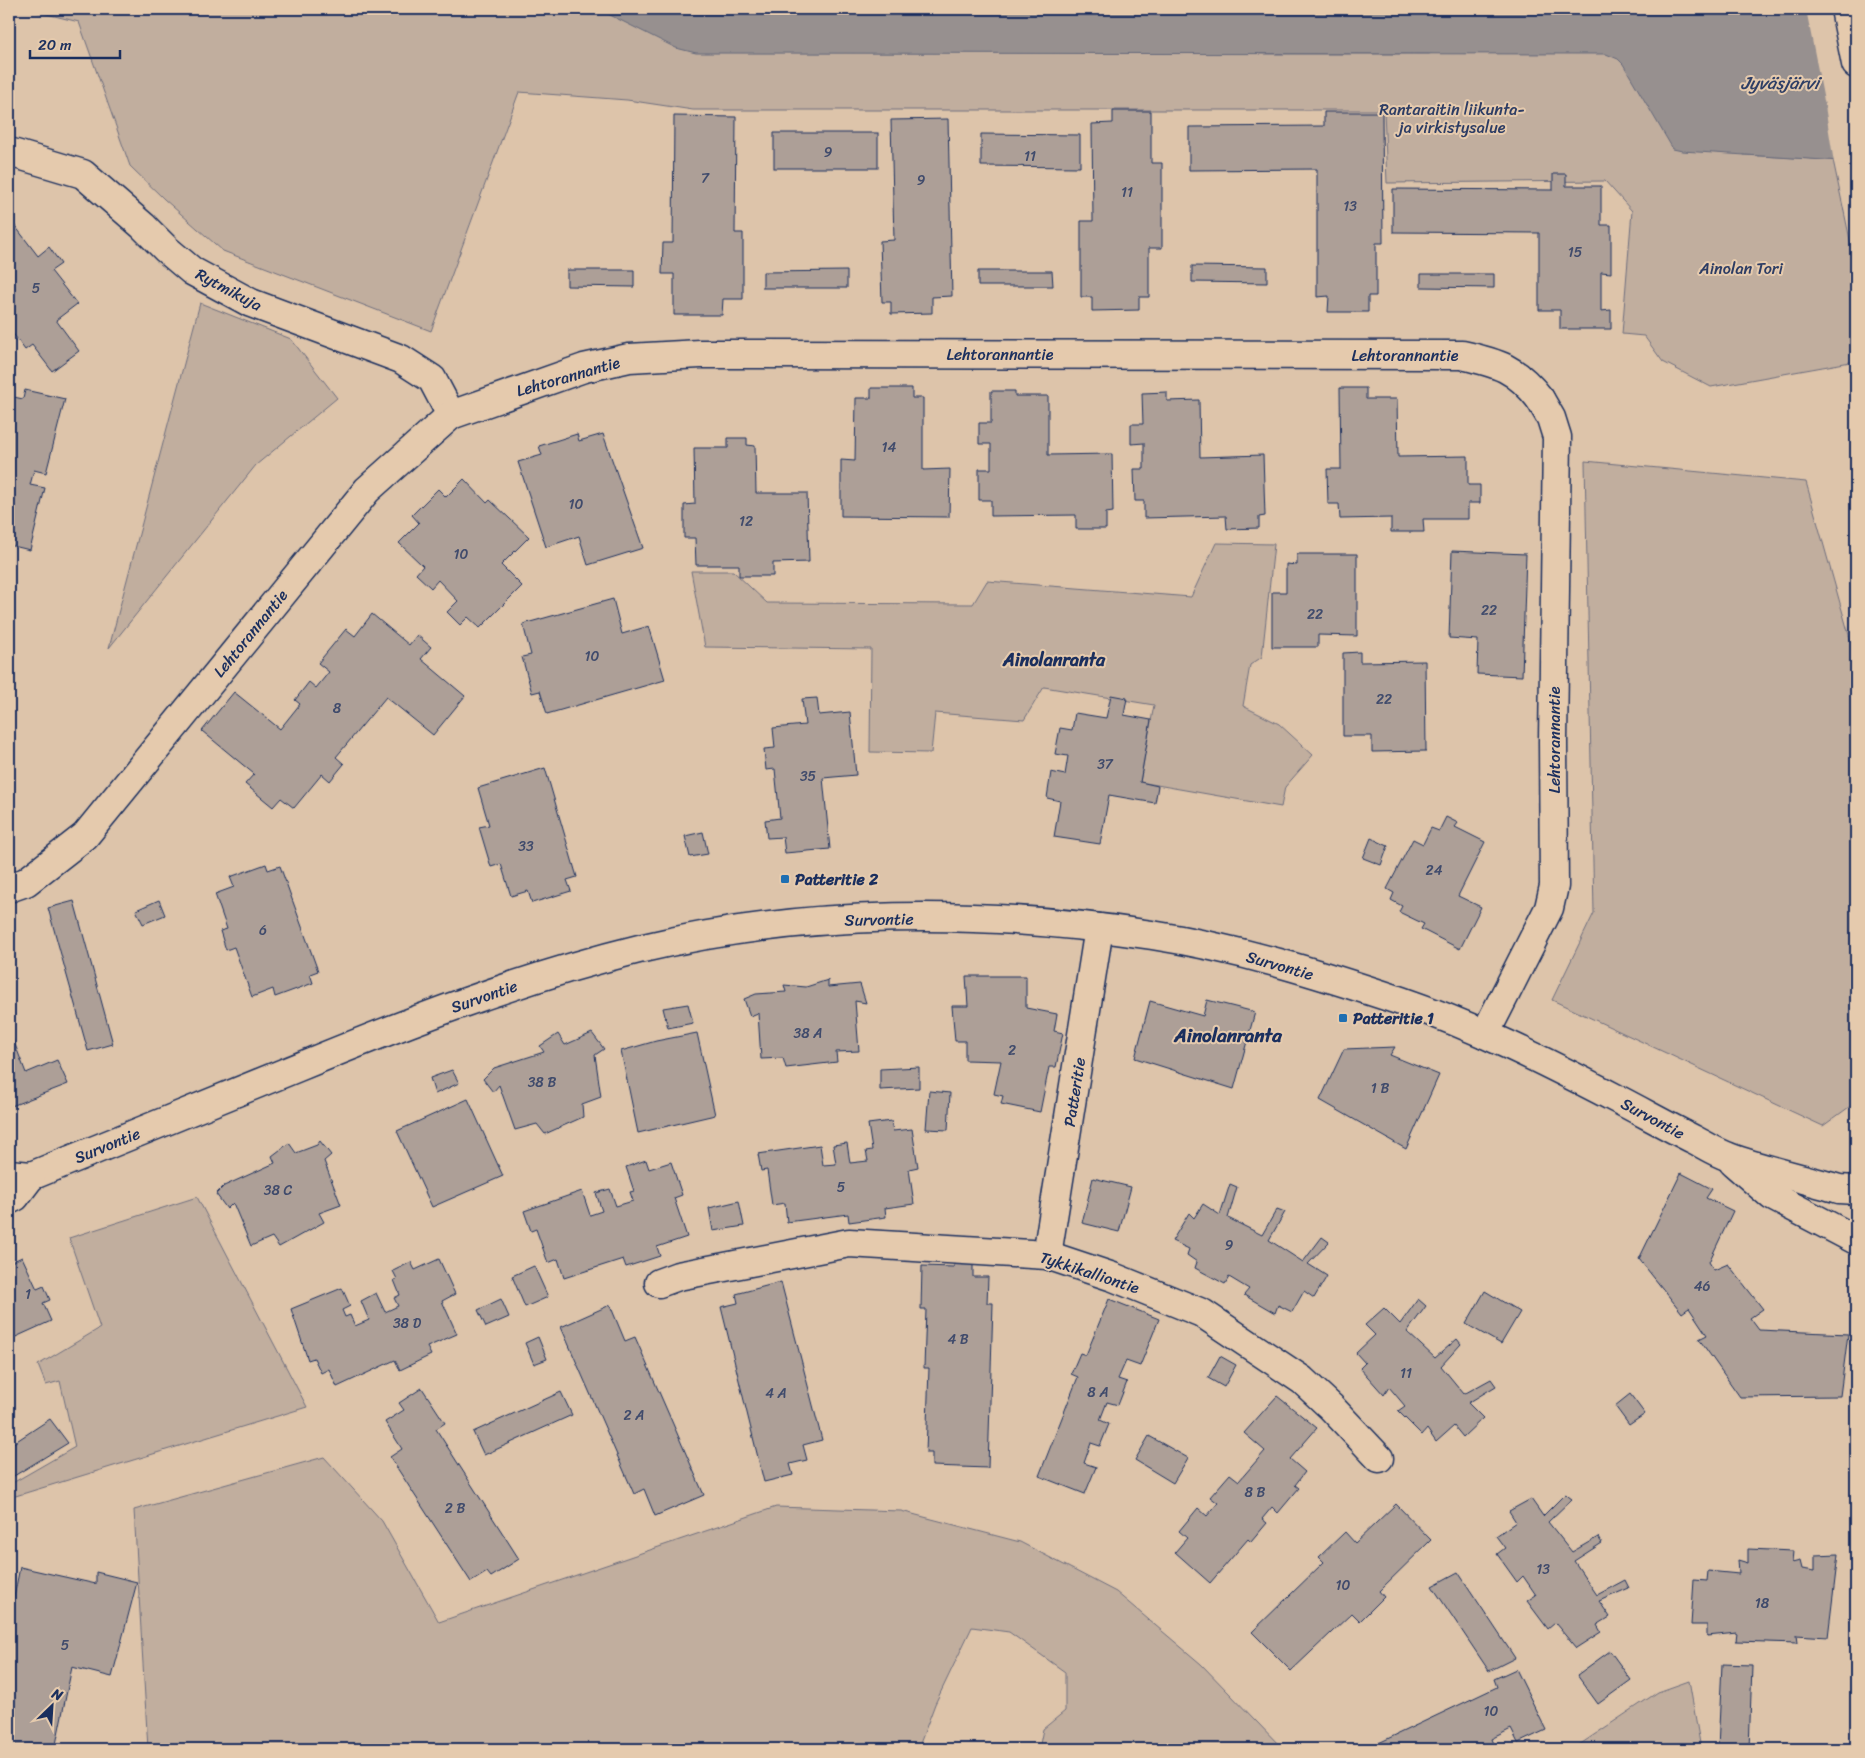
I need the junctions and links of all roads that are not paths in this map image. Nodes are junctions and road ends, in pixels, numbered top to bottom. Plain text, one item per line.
1 (1845, 9) edge
2 (1856, 64) edge
3 (9, 152) edge
4 (451, 415) junction
5 (9, 888) edge
6 (1100, 928) junction
7 (1485, 1034) junction
8 (1726, 1157) junction
9 (20, 1175) edge
10 (1856, 1190) edge
11 (9, 1200) edge
12 (1856, 1240) edge
13 (1047, 1255) junction
14 (659, 1283) dead end
15 (1378, 1458) dead end

1 - 2 street
3 - 4 street, Rytmikuja
4 - 5 street, Lehtorannantie
4 - 7 street, Lehtorannantie
6 - 7 street, Survontie
6 - 9 street, Survontie
6 - 13 street, Patteritie
7 - 8 street, Survontie
8 - 10 street, Survontie
8 - 12 street, Survontie
9 - 11 street, Survontie
13 - 14 street, Tykkikalliontie
13 - 15 street, Tykkikalliontie

